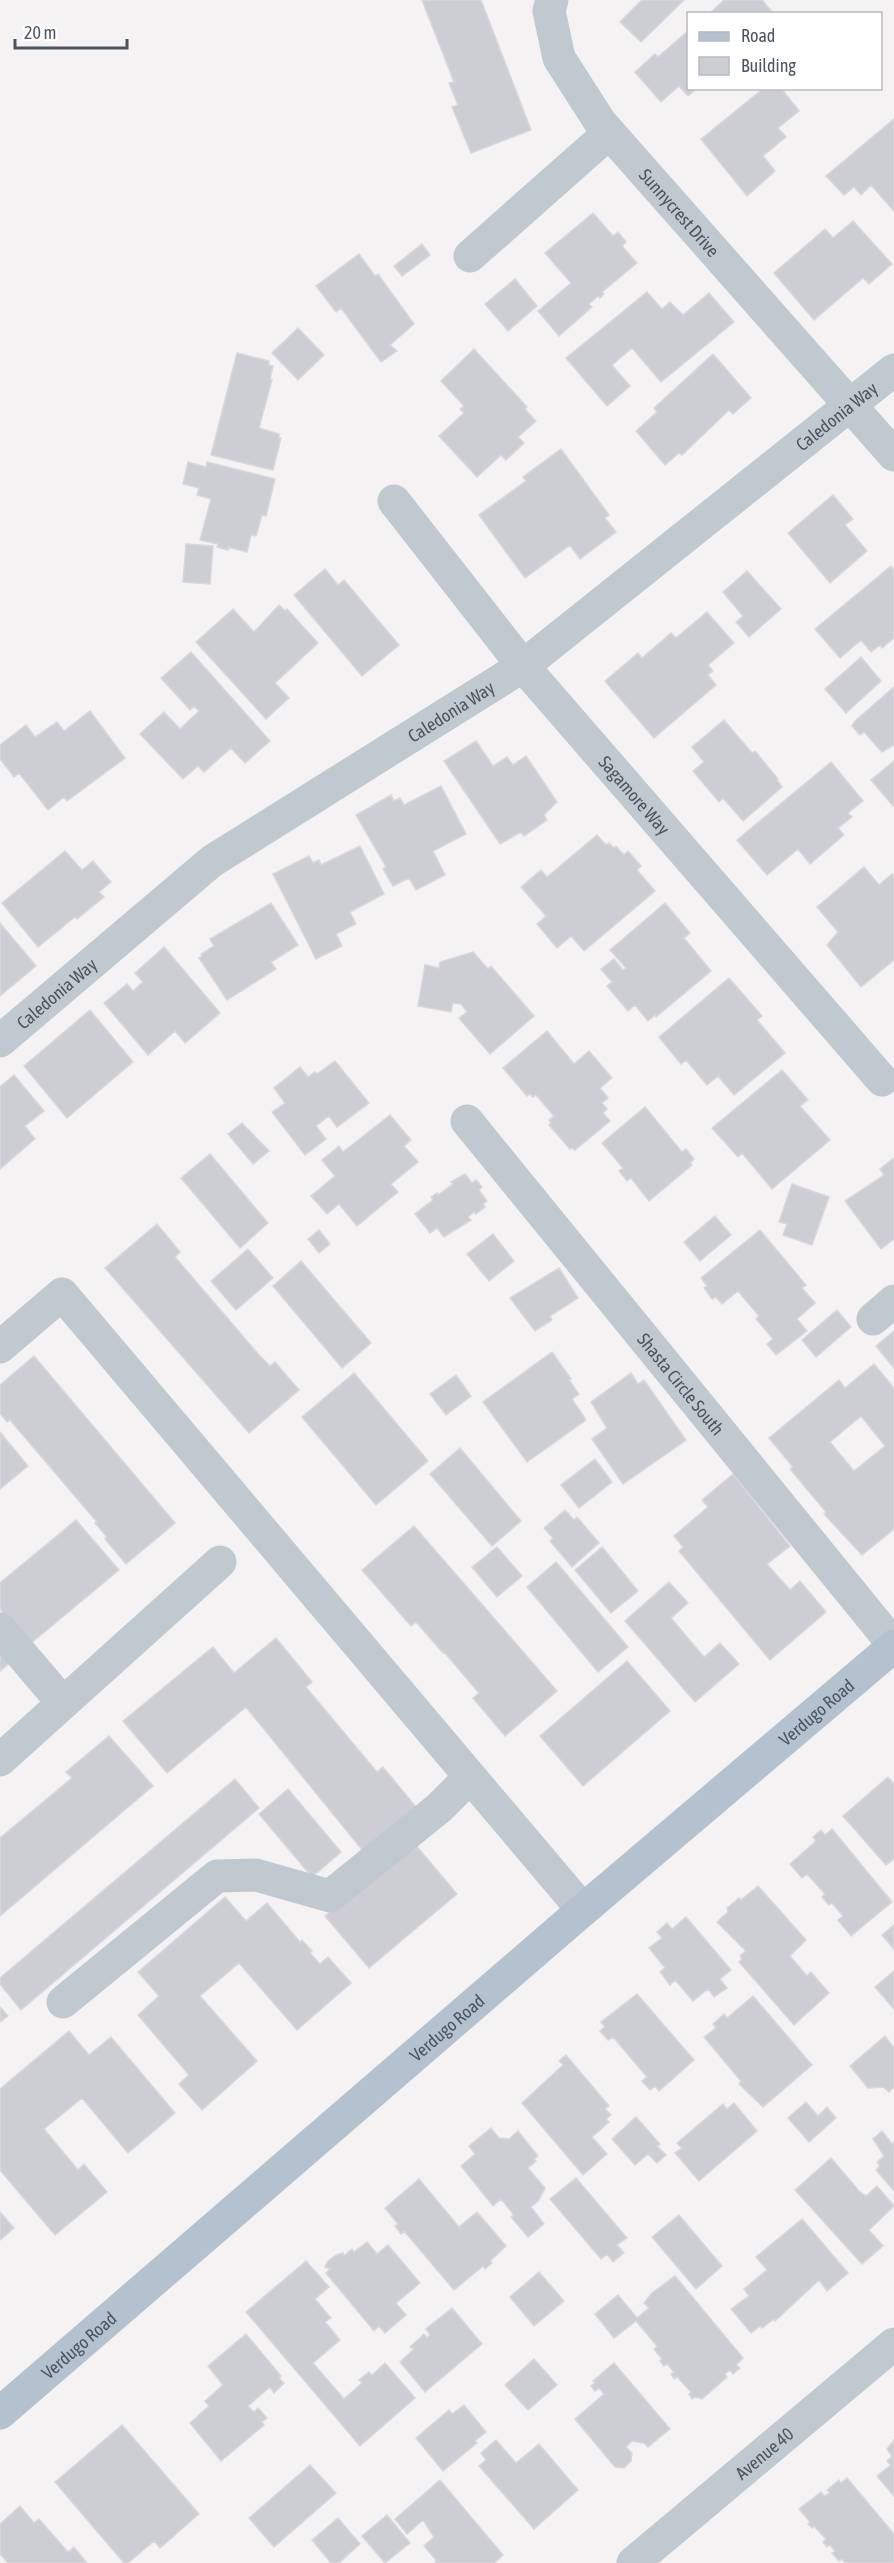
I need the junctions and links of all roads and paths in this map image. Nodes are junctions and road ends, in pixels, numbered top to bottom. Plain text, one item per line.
1 (552, 0) edge
2 (609, 133) junction
3 (470, 256) dead end
4 (894, 370) edge
5 (852, 405) junction
6 (894, 455) edge
7 (394, 501) dead end
8 (523, 666) junction
9 (0, 1041) edge
10 (882, 1080) dead end
11 (467, 1121) dead end
12 (0, 1347) edge
13 (220, 1562) dead end
14 (0, 1629) edge
15 (894, 1646) edge
16 (63, 1703) junction
17 (0, 1760) edge
18 (470, 1776) junction
19 (583, 1910) junction
20 (63, 2002) dead end
21 (894, 2344) edge
22 (0, 2413) edge
23 (633, 2563) edge

1 - 2 street, Sunnycrest Drive
2 - 3 street
2 - 5 street, Sunnycrest Drive
4 - 5 street, Caledonia Way
5 - 6 street, Sunnycrest Drive
5 - 8 street, Caledonia Way
7 - 8 street, Sagamore Way
8 - 9 street, Caledonia Way
8 - 10 street, Sagamore Way
11 - 15 street, Shasta Circle South
12 - 18 street
13 - 16 street
14 - 16 street
15 - 19 main road, Verdugo Road
16 - 17 street
18 - 19 street
18 - 20 street
19 - 22 main road, Verdugo Road
21 - 23 street, Avenue 40

